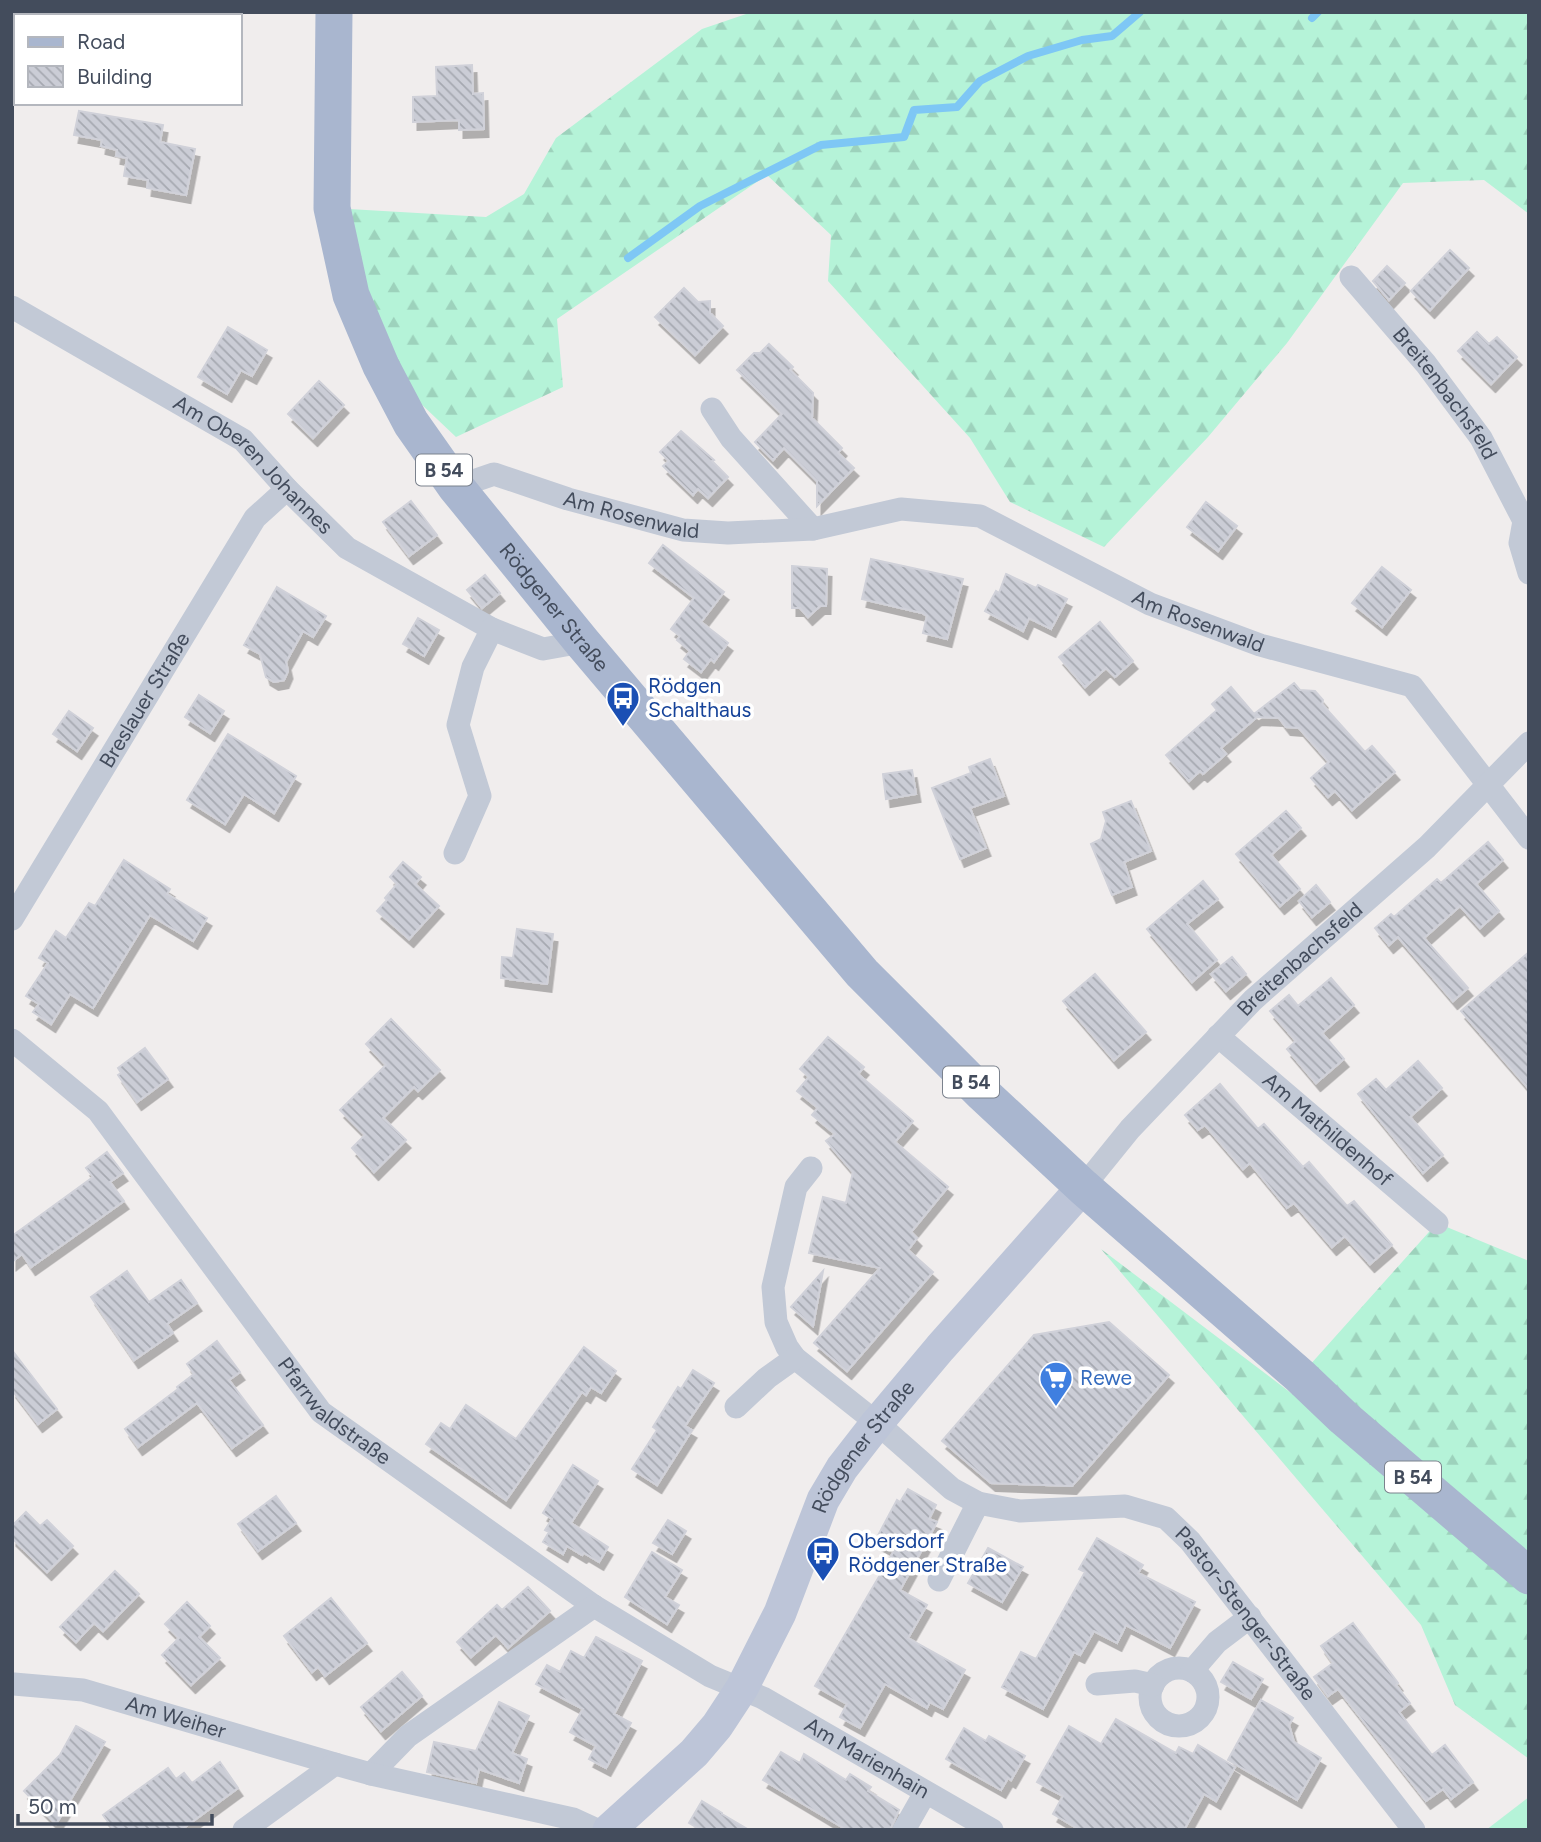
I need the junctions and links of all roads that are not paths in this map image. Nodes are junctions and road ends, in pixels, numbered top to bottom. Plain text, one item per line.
1 (334, 12) edge
2 (1352, 277) dead end
3 (12, 306) edge
4 (712, 409) dead end
5 (456, 487) junction
6 (287, 489) junction
7 (1526, 521) edge
8 (813, 529) junction
9 (1529, 573) edge
10 (492, 629) junction
11 (582, 642) junction
12 (1529, 743) edge
13 (1489, 784) junction
14 (1529, 838) edge
15 (455, 853) dead end
16 (12, 919) edge
17 (1218, 1036) junction
18 (12, 1040) edge
19 (811, 1168) dead end
20 (1083, 1187) junction
21 (1437, 1223) dead end
22 (795, 1358) junction
23 (736, 1407) dead end
24 (877, 1423) junction
25 (978, 1503) junction
26 (1529, 1576) edge
27 (939, 1580) dead end
28 (594, 1606) junction
29 (1250, 1617) junction
30 (1192, 1671) junction
31 (14, 1684) edge
32 (1097, 1684) dead end
33 (1153, 1685) junction
34 (742, 1688) junction
35 (335, 1764) junction
36 (371, 1774) junction
37 (925, 1793) junction
38 (244, 1830) edge
39 (597, 1830) edge
40 (609, 1830) edge
41 (904, 1830) edge
42 (992, 1830) edge
43 (1414, 1830) edge

1 - 5 main road, Rödgener Straße / B 54
2 - 7 street, Breitenbachsfeld
3 - 6 street, Am Oberen Johannes
4 - 8 street
5 - 8 street, Am Rosenwald
5 - 11 main road, Rödgener Straße / B 54
6 - 10 street, Am Oberen Johannes
6 - 16 street, Breslauer Straße
7 - 9 street, Breitenbachsfeld
8 - 13 street, Am Rosenwald
10 - 11 street, Am Oberen Johannes
10 - 15 street
11 - 20 main road, Rödgener Straße / B 54
12 - 13 street, Breitenbachsfeld
13 - 14 street, Am Rosenwald
13 - 17 street, Breitenbachsfeld
17 - 20 street, Breitenbachsfeld
17 - 21 street, Am Mathildenhof
18 - 28 street, Pfarrwaldstraße
19 - 22 street
20 - 24 main road, Rödgener Straße
20 - 26 main road, Rödgener Straße / B 54
22 - 23 street
22 - 24 street, Pastor-Stenger-Straße
24 - 25 street, Pastor-Stenger-Straße
24 - 34 main road, Rödgener Straße
25 - 27 street
25 - 29 street, Pastor-Stenger-Straße
28 - 34 street, Pfarrwaldstraße
28 - 36 street
29 - 30 street
29 - 43 street, Pastor-Stenger-Straße
30 - 33 street
30 - 33 street
31 - 35 street, Am Weiher
32 - 33 street
34 - 37 street, Am Marienhain
34 - 40 main road, Rödgener Straße
35 - 36 street, Am Weiher
35 - 38 street
36 - 39 street, Am Weiher
37 - 41 street
37 - 42 street, Am Marienhain

